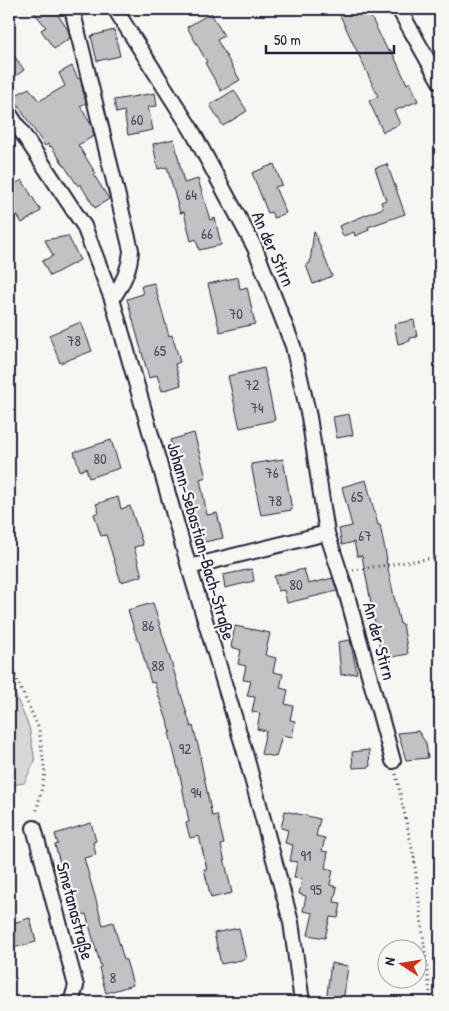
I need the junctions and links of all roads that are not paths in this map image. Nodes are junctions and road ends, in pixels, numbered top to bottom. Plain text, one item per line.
1 (72, 9) edge
2 (115, 9) edge
3 (399, 9) edge
4 (440, 82) edge
5 (9, 113) edge
6 (112, 299) junction
7 (327, 532) junction
8 (189, 567) junction
9 (393, 761) road end
10 (34, 828) road end
11 (71, 1002) edge
12 (302, 1002) edge

1 - 6 street
2 - 7 street, An der Stirn
3 - 4 street
5 - 6 street, Johann-Sebastian-Bach-Straße
6 - 8 street, Johann-Sebastian-Bach-Straße
7 - 8 street
7 - 9 street, An der Stirn
8 - 12 street, Johann-Sebastian-Bach-Straße
10 - 11 street, Smetanastraße

